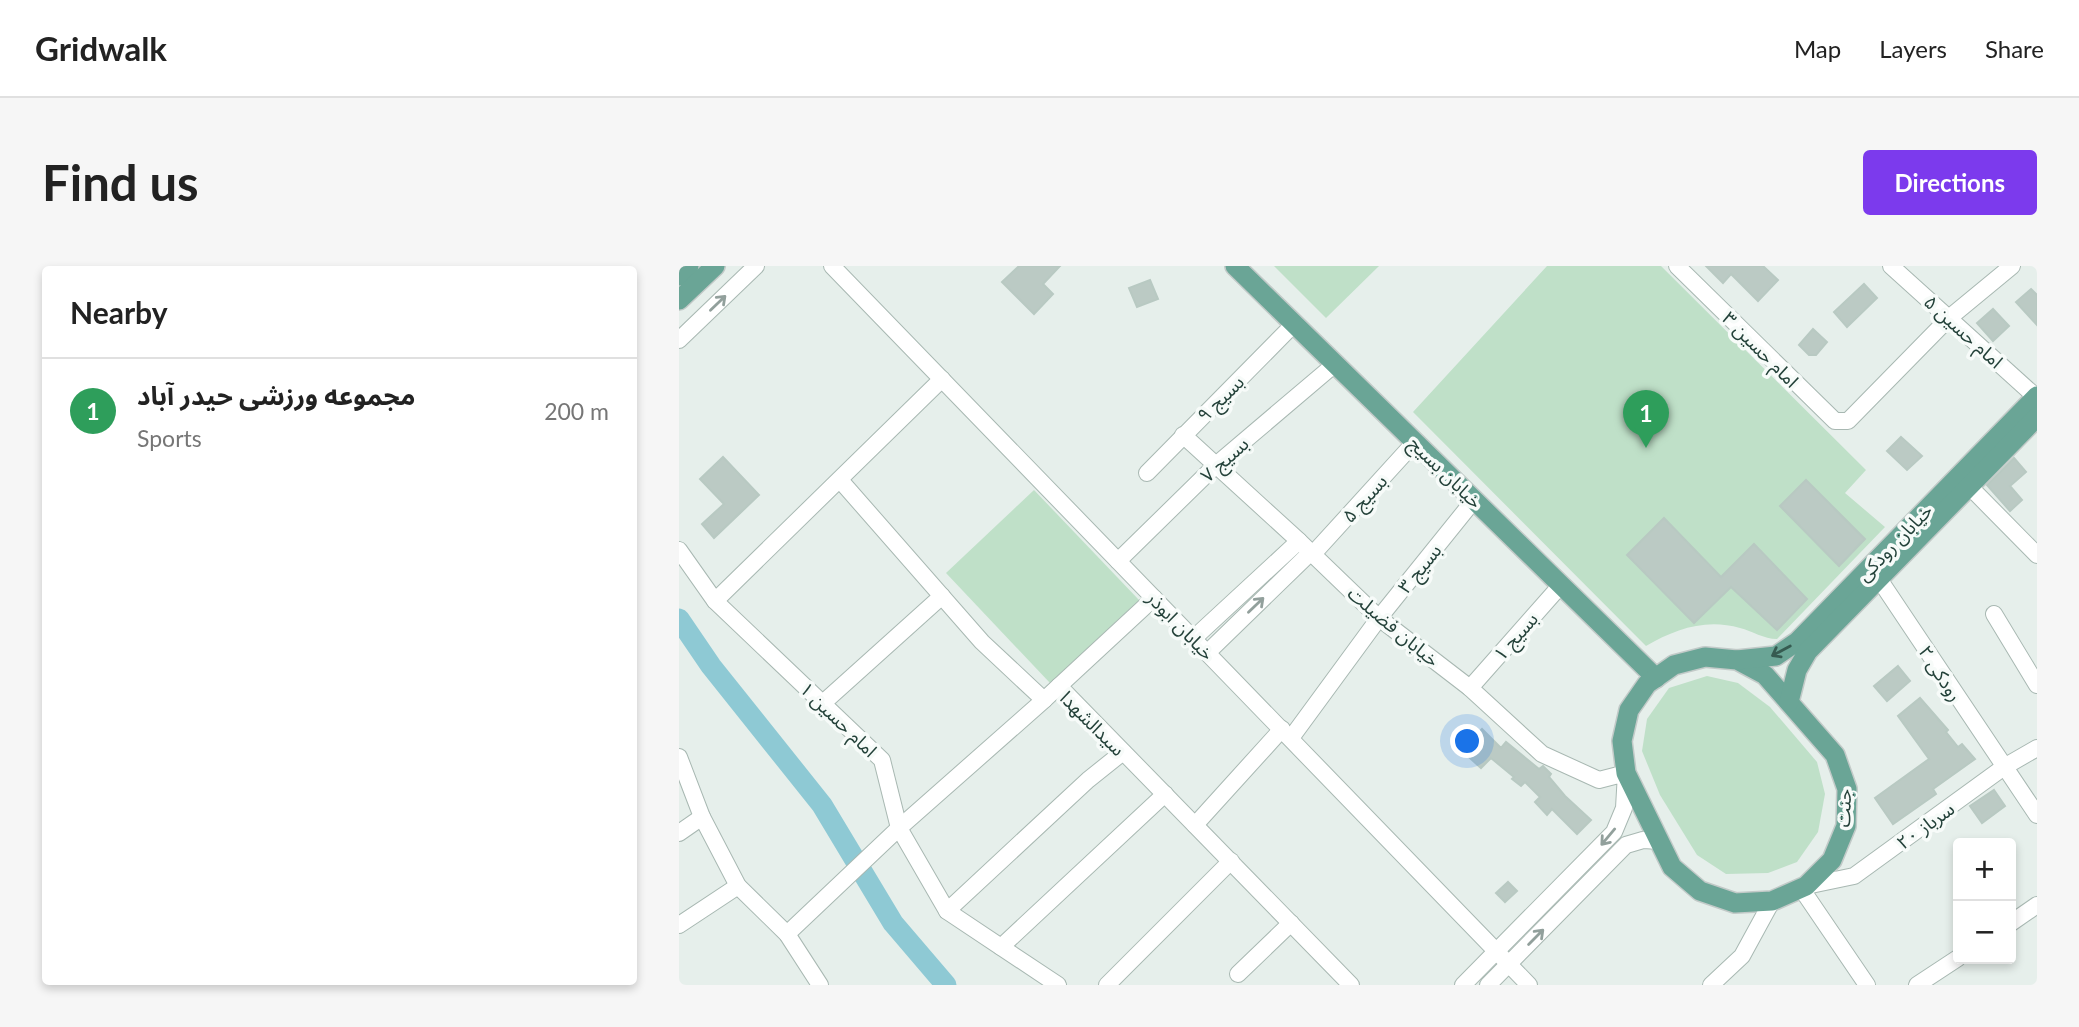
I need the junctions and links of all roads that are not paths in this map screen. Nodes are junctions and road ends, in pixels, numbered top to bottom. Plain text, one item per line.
1 (689, 266) edge
2 (715, 266) edge
3 (756, 266) edge
4 (832, 266) edge
5 (1235, 266) edge
6 (1891, 266) edge
7 (2012, 266) edge
8 (1683, 268) edge
9 (679, 276) edge
10 (679, 300) edge
11 (1949, 317) junction
12 (1294, 324) junction
13 (679, 340) edge
14 (1335, 364) junction
15 (942, 379) junction
16 (2037, 396) edge
17 (2037, 417) edge
18 (1183, 435) junction
19 (1415, 442) junction
20 (1217, 464) junction
21 (1147, 473) dead end
22 (840, 480) junction
23 (1969, 486) junction
24 (1474, 500) junction
25 (1308, 549) junction
26 (679, 550) edge
27 (2037, 555) edge
28 (1118, 561) junction
29 (1879, 579) junction
30 (1560, 584) junction
31 (942, 596) junction
32 (1154, 598) junction
33 (715, 601) junction
34 (1994, 614) dead end
35 (1379, 618) junction
36 (1194, 638) junction
37 (1207, 653) junction
38 (1737, 660) junction
39 (1656, 678) junction
40 (2037, 685) edge
41 (1059, 686) junction
42 (1470, 688) junction
43 (1044, 700) junction
44 (1789, 702) junction
45 (823, 703) junction
46 (1286, 734) junction
47 (2037, 748) edge
48 (1123, 752) junction
49 (679, 757) edge
50 (2004, 767) junction
51 (1626, 773) junction
52 (1165, 794) junction
53 (2037, 815) edge
54 (702, 817) junction
55 (1195, 825) junction
56 (899, 828) junction
57 (679, 832) edge
58 (1660, 841) junction
59 (1231, 861) junction
60 (738, 886) junction
61 (1803, 887) junction
62 (1772, 901) junction
63 (2037, 905) edge
64 (947, 911) junction
65 (2016, 920) edge
66 (1291, 923) junction
67 (679, 925) edge
68 (787, 934) junction
69 (1001, 947) junction
70 (1497, 951) junction
71 (1953, 961) edge
72 (1510, 963) junction
73 (1238, 974) dead end
74 (820, 985) edge
75 (1058, 985) edge
76 (1107, 985) edge
77 (1351, 985) edge
78 (1463, 985) edge
79 (1488, 985) edge
80 (1529, 985) edge
81 (1711, 985) edge
82 (1867, 985) edge
83 (1917, 985) edge

1 - 9 main road
2 - 10 main road
13 -> 3 street
4 - 15 street, خیابان ابوذر
5 - 12 main road, خیابان بسیج
6 - 11 street, امام حسین ۵
7 - 11 street
8 - 11 street, امام حسین ۳
11 - 16 street, امام حسین ۵
12 - 14 main road, خیابان بسیج
12 - 18 street, بسیج ۹
14 - 19 main road, خیابان بسیج
14 - 20 street, بسیج ۷
15 - 22 street
15 - 28 street, خیابان ابوذر
16 -> 38 main road, خیابان رودکی
17 - 23 main road, خیابان رودکی
18 - 20 street, خیابان فضیلت
18 - 21 street, بسیج ۹
19 - 24 main road, خیابان بسیج
19 - 25 street, بسیج ۵
20 - 25 street, خیابان فضیلت
20 - 28 street, بسیج ۷
22 - 31 street, سیدالشهدا
22 - 33 street
23 - 27 street
23 - 29 main road, خیابان رودکی
24 - 30 main road, خیابان بسیج
24 - 35 street, بسیج ۳
25 - 35 street, خیابان فضیلت
25 - 36 street
37 -> 25 street
26 - 33 street, امام حسین ۱
28 - 32 street, خیابان ابوذر
29 - 44 main road, خیابان رودکی
29 - 50 street, رودکی ۲
30 - 39 main road, خیابان بسیج
30 - 42 street, بسیج ۱
31 - 43 street, سیدالشهدا
31 - 45 street
32 - 36 street, خیابان ابوذر
32 - 41 street
33 - 45 street, امام حسین ۱
34 - 40 street
35 - 42 street, خیابان فضیلت
35 - 46 street, بسیج ۳
36 - 37 street, خیابان ابوذر
37 - 46 street, خیابان ابوذر
38 - 39 main road, جنت
38 - 44 main road, جنت
39 - 51 main road, جنت
41 - 43 street, سیدالشهدا
41 - 48 street, سیدالشهدا
42 - 51 street, خیابان فضیلت
43 - 56 street
44 - 61 main road, جنت
45 - 56 street, امام حسین ۱
46 - 55 street, بسیج ۳
46 - 70 street, خیابان ابوذر
47 - 50 street, سرباز ۲۰
48 - 52 street, سیدالشهدا
48 - 64 street
49 - 54 street
50 - 53 street, رودکی ۲
50 - 61 street, سرباز ۲۰
51 - 58 main road, جنت
51 -> 70 street
52 - 55 street, سیدالشهدا
52 - 69 street
54 - 57 street
54 - 60 street
55 - 59 street, سیدالشهدا
56 - 64 street, امام حسین ۱
56 - 68 street
58 - 62 main road, جنت
72 -> 58 street
59 - 66 street, سیدالشهدا
59 - 76 street
60 - 67 street
60 - 68 street
61 - 62 main road, جنت
61 - 82 street
62 - 81 street
63 - 65 street
64 - 69 street, امام حسین ۱
66 - 73 street
66 - 77 street, سیدالشهدا
68 - 74 street
69 - 75 street, امام حسین ۱
70 - 72 street, خیابان ابوذر
70 - 78 street
71 - 83 street
72 - 79 street
72 - 80 street, خیابان ابوذر

